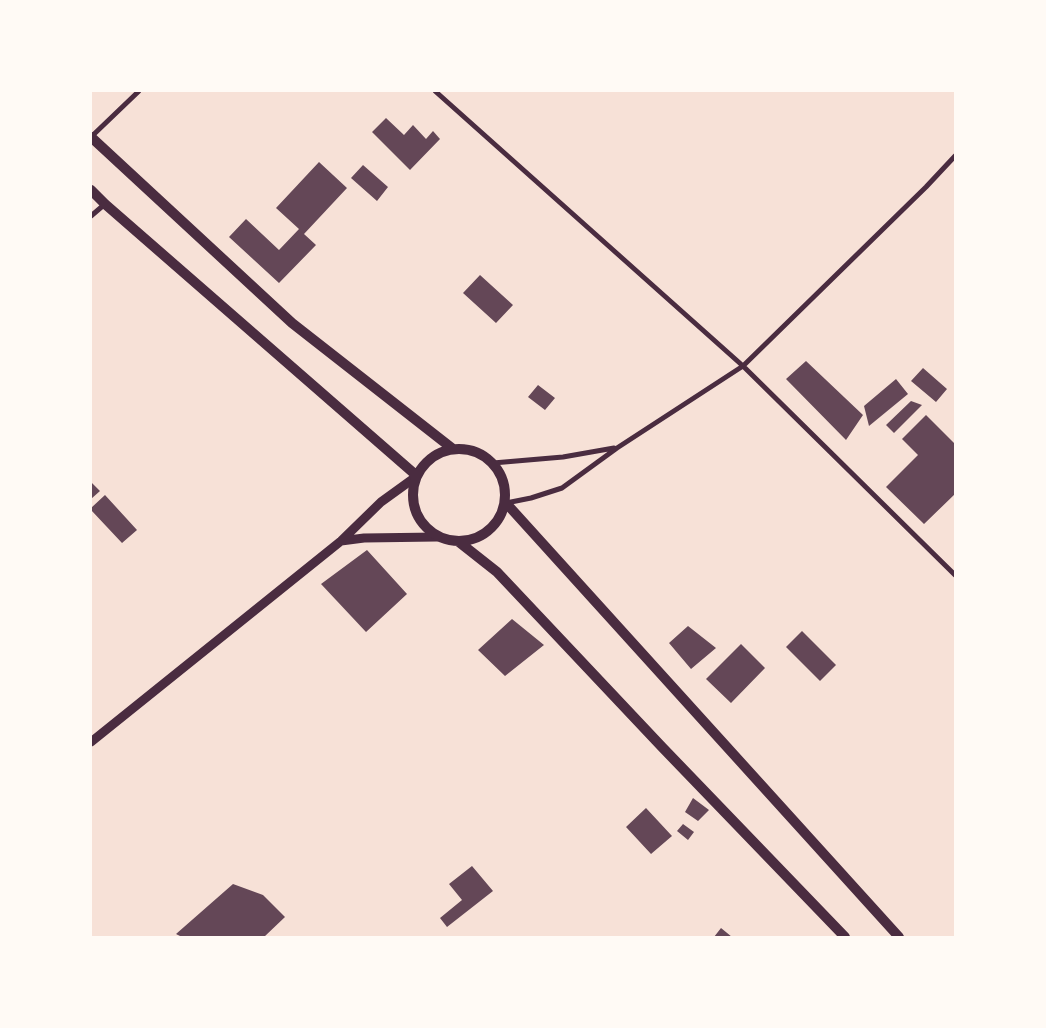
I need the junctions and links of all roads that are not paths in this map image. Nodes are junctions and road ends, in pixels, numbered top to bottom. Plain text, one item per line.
1 (139, 91) edge
2 (434, 91) edge
3 (91, 137) edge
4 (955, 156) edge
5 (91, 190) edge
6 (105, 204) junction
7 (91, 216) edge
8 (743, 366) junction
9 (617, 448) junction
10 (453, 449) junction
11 (493, 463) junction
12 (417, 476) junction
13 (506, 503) junction
14 (436, 537) junction
15 (340, 541) junction
16 (460, 542) junction
17 (955, 575) edge
18 (91, 742) edge
19 (845, 937) edge
20 (899, 937) edge

1 - 3 street
2 - 8 street
3 - 10 main road
4 - 8 street
5 - 6 main road
6 - 7 street
6 - 12 main road
8 - 9 street
8 - 17 street
9 - 11 street
9 - 13 street
10 - 11 main road
10 - 12 main road
11 - 13 main road
12 - 14 main road
12 - 15 street
13 - 16 main road
13 - 20 main road
14 - 15 street
14 - 16 main road
15 - 18 street
16 - 19 main road

